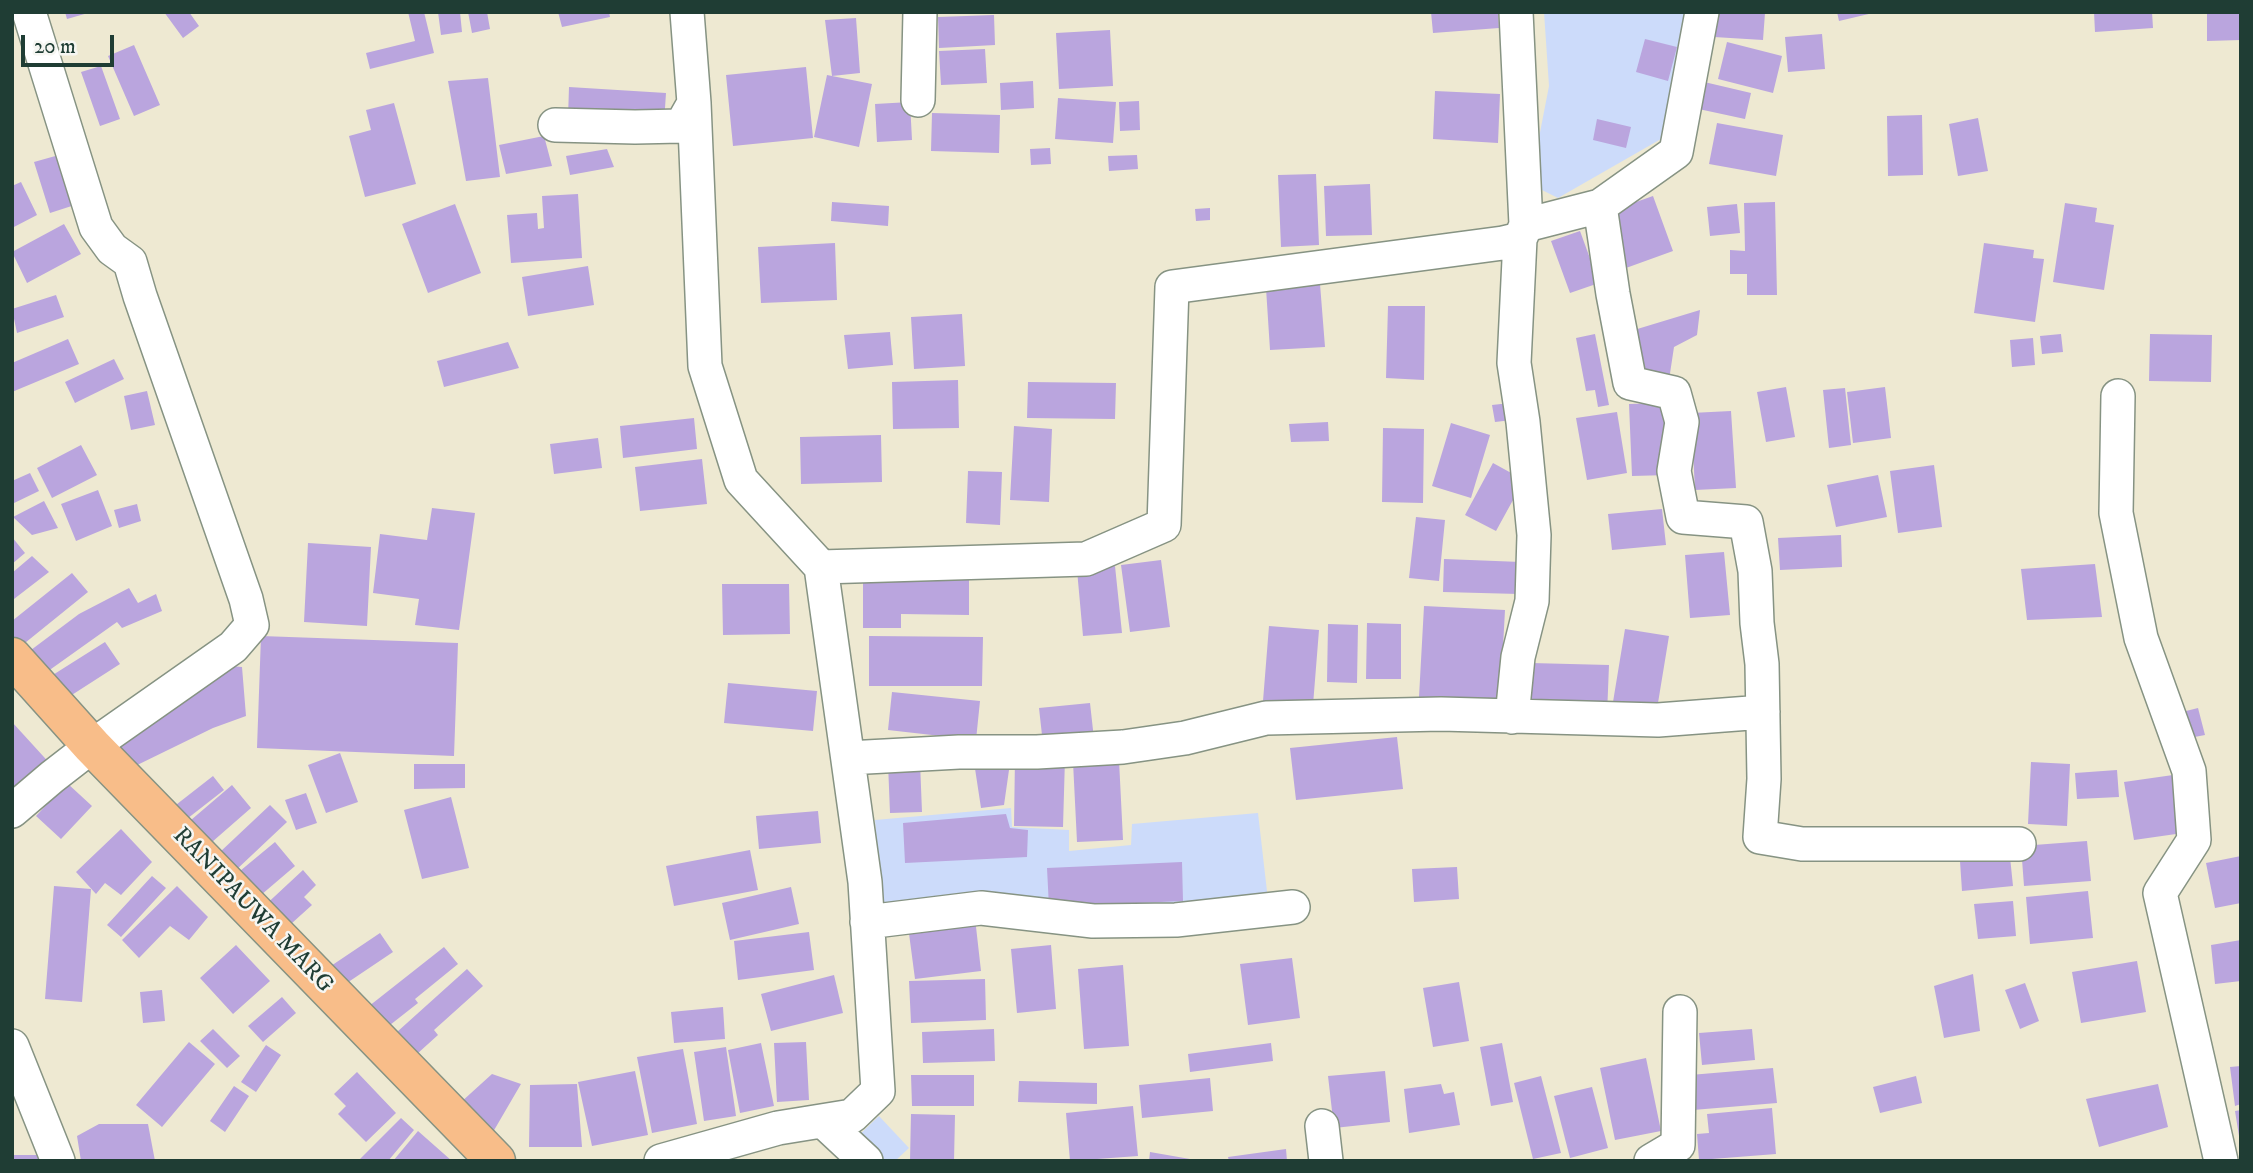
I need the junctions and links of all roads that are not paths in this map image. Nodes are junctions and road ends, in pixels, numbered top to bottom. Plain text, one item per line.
1 (29, 12) edge
2 (687, 12) edge
3 (920, 12) edge
4 (1516, 12) edge
5 (1702, 12) edge
6 (918, 100) dead end
7 (694, 103) junction
8 (555, 125) dead end
9 (1600, 206) junction
10 (1523, 232) junction
11 (2118, 396) dead end
12 (821, 567) junction
13 (12, 657) edge
14 (1763, 712) junction
15 (1512, 717) junction
16 (92, 746) junction
17 (848, 758) junction
18 (12, 811) edge
19 (2019, 844) dead end
20 (1293, 907) dead end
21 (867, 922) junction
22 (1680, 1012) dead end
23 (12, 1046) edge
24 (823, 1121) junction
25 (1322, 1126) dead end
26 (58, 1161) edge
27 (496, 1161) edge
28 (661, 1161) edge
29 (866, 1161) edge
30 (1326, 1161) edge
31 (1651, 1161) edge
32 (2221, 1161) edge

1 - 16 street
2 - 7 street
3 - 6 street
4 - 10 street
5 - 9 street
7 - 8 street
7 - 12 street
9 - 10 street
9 - 14 street
10 - 12 street
10 - 15 street
11 - 32 street
12 - 17 street
13 - 16 main road, RANIPAUWA MARG
14 - 15 street
14 - 19 street
15 - 17 street
16 - 18 street
16 - 27 main road, RANIPAUWA MARG
17 - 21 street
20 - 21 street
21 - 24 street
22 - 31 street
23 - 26 street
24 - 28 street
24 - 29 street
25 - 30 street

